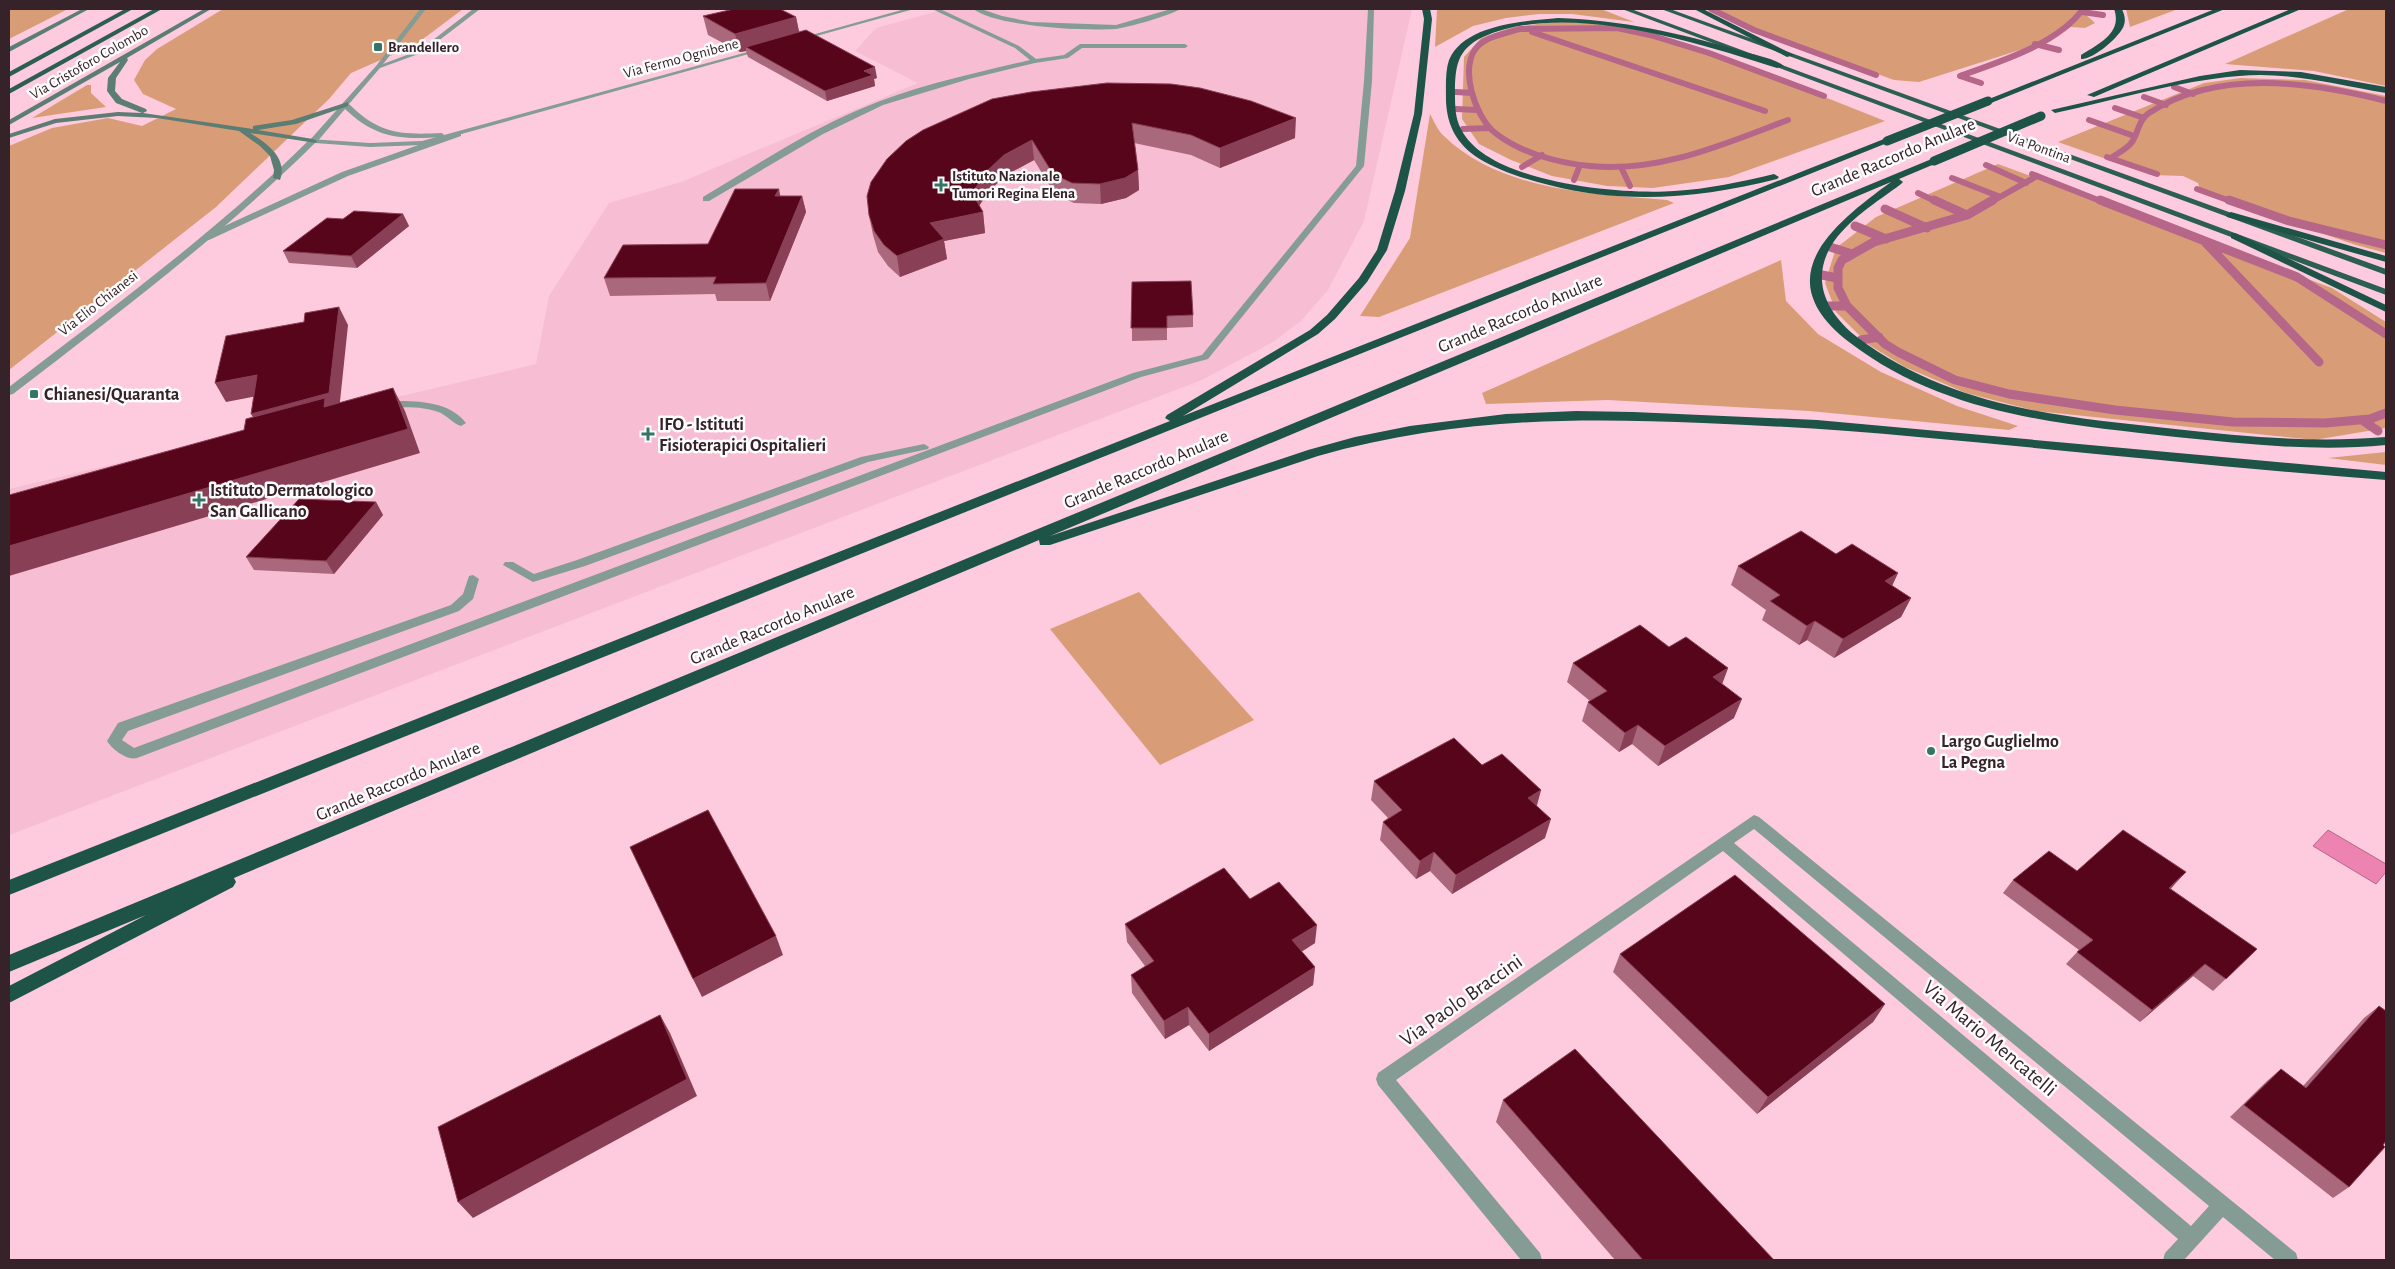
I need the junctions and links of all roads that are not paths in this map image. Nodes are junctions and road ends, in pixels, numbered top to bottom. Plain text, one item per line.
1 (86, 9) edge
2 (130, 9) edge
3 (159, 9) edge
4 (208, 9) edge
5 (423, 9) edge
6 (477, 9) edge
7 (911, 9) edge
8 (935, 9) edge
9 (976, 9) edge
10 (1177, 9) edge
11 (1371, 9) edge
12 (1426, 9) edge
13 (1625, 9) edge
14 (1664, 9) edge
15 (1698, 9) edge
16 (2118, 9) edge
17 (2221, 9) edge
18 (2297, 9) edge
19 (795, 41) edge
20 (776, 46) edge
21 (1185, 46) dead end
22 (9, 50) edge
23 (134, 52) junction
24 (1790, 55) junction
25 (1035, 61) junction
26 (378, 66) junction
27 (1780, 66) junction
28 (2064, 71) junction
29 (9, 74) edge
30 (2386, 90) edge
31 (9, 92) edge
32 (345, 104) junction
33 (2055, 110) junction
34 (157, 116) junction
35 (9, 123) edge
36 (236, 129) junction
37 (458, 134) junction
38 (9, 136) edge
39 (313, 141) junction
40 (1848, 157) junction
41 (1916, 168) junction
42 (277, 178) junction
43 (706, 198) dead end
44 (2231, 216) junction
45 (2235, 236) junction
46 (206, 238) junction
47 (2386, 259) edge
48 (2386, 272) edge
49 (2386, 292) edge
50 (2386, 309) edge
51 (1137, 375) junction
52 (9, 392) edge
53 (373, 408) edge
54 (461, 423) dead end
55 (1135, 441) junction
56 (2386, 442) edge
57 (2386, 476) edge
58 (509, 565) dead end
59 (937, 577) junction
60 (473, 579) dead end
61 (1754, 821) joint
62 (324, 832) junction
63 (1724, 843) junction
64 (9, 888) edge
65 (9, 964) edge
66 (9, 995) edge
67 (2222, 1205) junction
68 (2192, 1239) junction
69 (1533, 1260) edge
70 (2172, 1260) edge
71 (2288, 1260) edge

1 - 22 main road
2 - 29 highway, Via Cristoforo Colombo
3 - 31 highway, Via Cristoforo Colombo
4 - 23 main road, Via Cristoforo Colombo
5 - 26 street
6 - 26 street
7 - 19 street
8 - 25 street
9 - 10 street
11 - 51 street
12 - 55 highway
13 - 27 highway, Via Pontina
14 - 24 highway, Via Pontina
15 - 24 highway
16 - 28 highway
17 - 28 highway, Grande Raccordo Anulare
18 - 33 highway, Grande Raccordo Anulare
20 - 37 street, Via Fermo Ognibene
21 - 25 street
23 - 34 main road
23 - 35 main road, Via Cristoforo Colombo
24 - 44 highway, Via Pontina
25 - 43 street
26 - 32 street
27 - 40 highway
27 - 45 highway, Via Pontina
28 - 40 highway, Grande Raccordo Anulare, bridge
30 - 33 highway
32 - 36 main road
32 - 37 street
32 - 39 street
33 - 41 highway, Grande Raccordo Anulare, bridge
34 - 36 main road
34 - 38 main road
36 - 39 main road
36 - 42 main road
37 - 39 street
37 - 46 street
39 - 42 street
40 - 55 highway, Grande Raccordo Anulare
41 - 56 highway
41 - 59 highway, Grande Raccordo Anulare
42 - 46 street
44 - 47 highway
44 - 48 highway, Via Pontina
45 - 49 highway, Via Pontina
45 - 50 highway
46 - 52 street, Via Elio Chianesi
51 - 58 street
51 - 60 street
53 - 54 street
55 - 64 highway, Grande Raccordo Anulare
57 - 59 highway
59 - 62 highway, Grande Raccordo Anulare
61 - 63 street, Via Paolo Braccini
61 - 67 street, Via Mario Mencatelli
62 - 65 highway, Grande Raccordo Anulare
62 - 66 highway
63 - 68 street, Via Mario Mencatelli
63 - 69 street, Via Paolo Braccini
67 - 68 street
67 - 71 street, Via Mario Mencatelli
68 - 70 street

